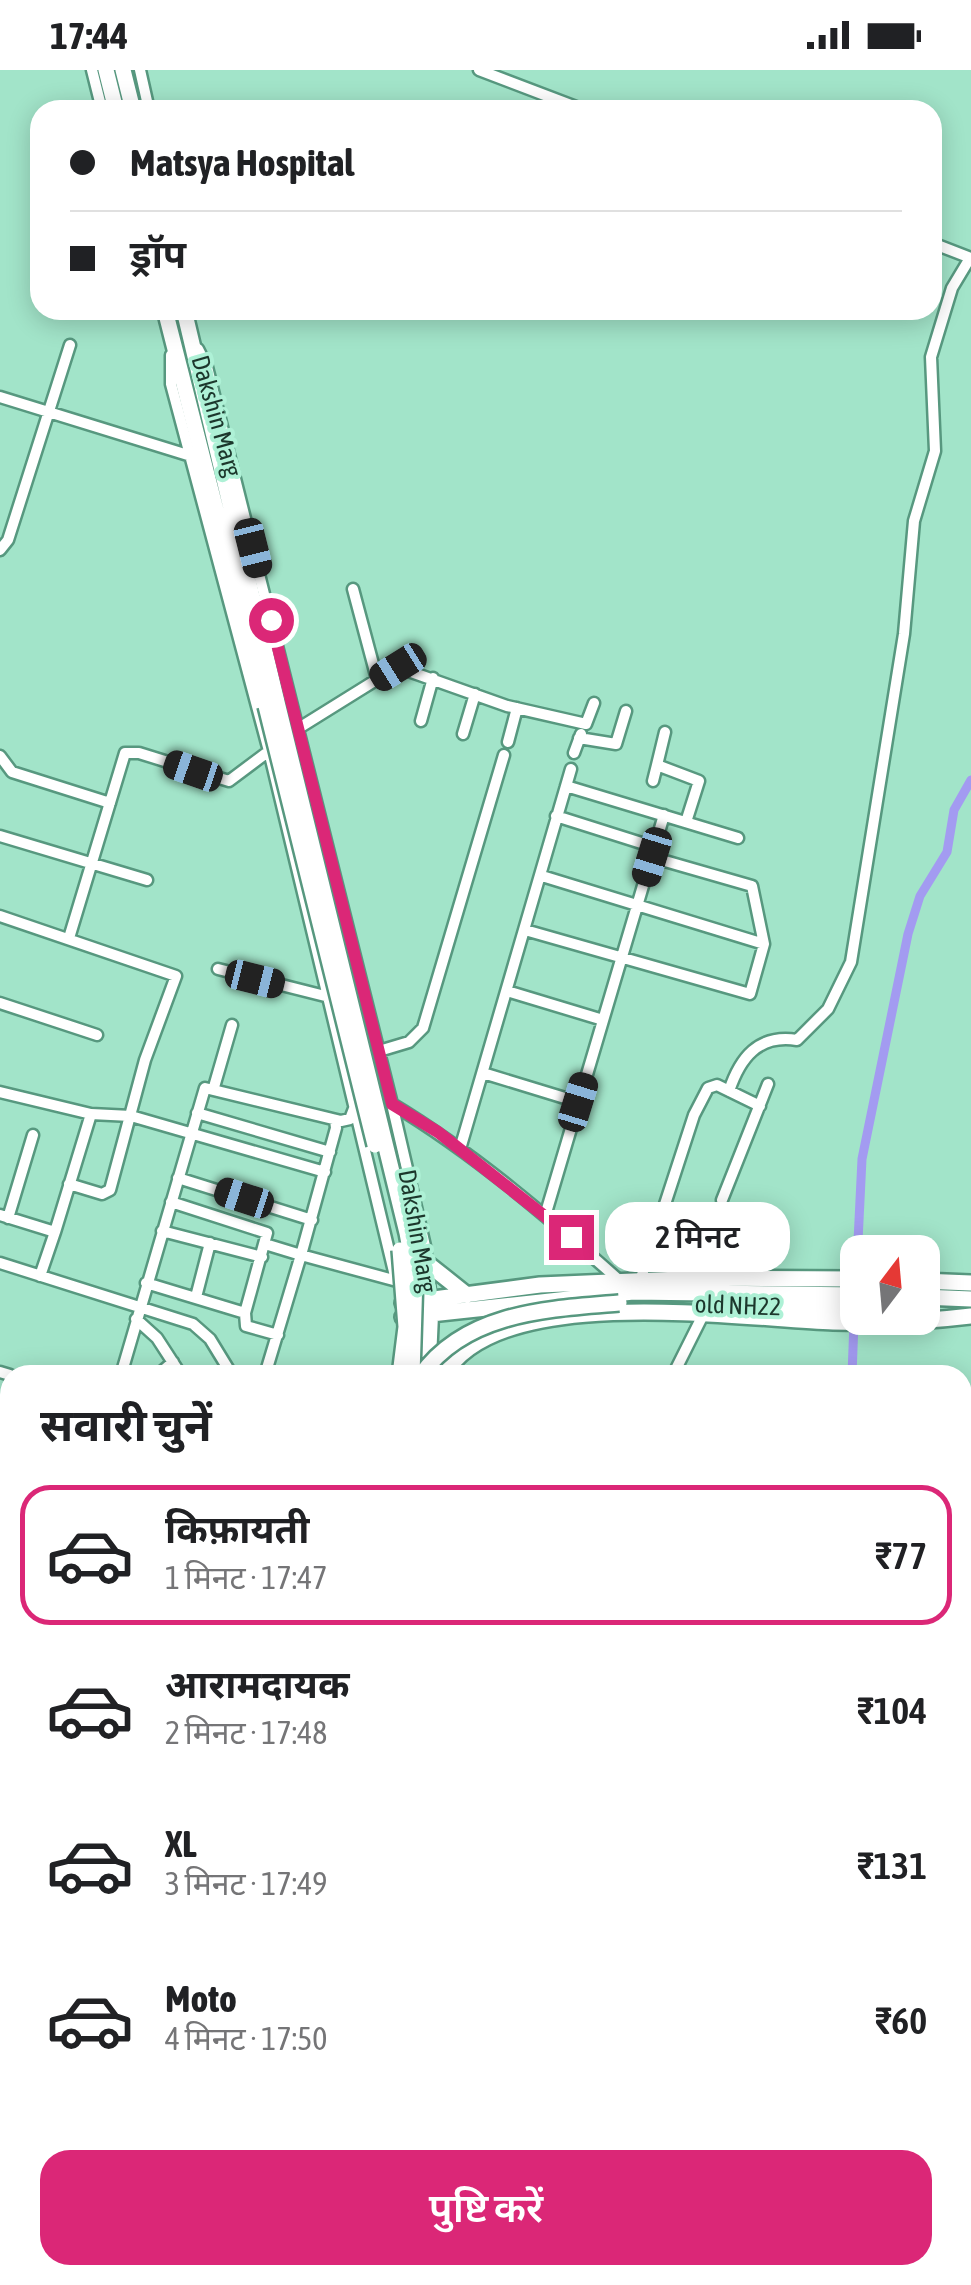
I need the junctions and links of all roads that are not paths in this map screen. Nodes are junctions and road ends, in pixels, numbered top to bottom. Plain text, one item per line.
1 (92, 70) edge
2 (106, 70) edge
3 (123, 70) edge
4 (140, 70) edge
5 (480, 70) edge
6 (100, 100) edge
7 (114, 100) edge
8 (130, 100) edge
9 (147, 100) edge
10 (558, 100) edge
11 (942, 248) edge
12 (971, 258) edge
13 (168, 320) edge
14 (187, 320) edge
15 (171, 334) junction
16 (191, 334) junction
17 (70, 345) dead end
18 (0, 397) edge
19 (50, 412) junction
20 (191, 456) junction
21 (0, 550) edge
22 (353, 590) dead end
23 (434, 678) junction
24 (377, 679) junction
25 (475, 694) junction
26 (272, 704) junction
27 (594, 704) dead end
28 (517, 708) junction
29 (626, 711) dead end
30 (420, 722) dead end
31 (586, 724) junction
32 (299, 728) junction
33 (665, 732) dead end
34 (463, 734) dead end
35 (579, 738) junction
36 (508, 742) dead end
37 (268, 750) junction
38 (574, 752) dead end
39 (504, 755) dead end
40 (0, 756) edge
41 (658, 765) junction
42 (570, 769) dead end
43 (653, 781) dead end
44 (566, 786) junction
45 (110, 803) junction
46 (664, 815) junction
47 (556, 816) junction
48 (686, 822) junction
49 (326, 834) junction
50 (0, 836) edge
51 (738, 838) dead end
52 (292, 845) junction
53 (653, 852) junction
54 (91, 864) junction
55 (542, 876) junction
56 (147, 880) dead end
57 (637, 905) junction
58 (0, 916) edge
59 (526, 930) junction
60 (68, 938) junction
61 (764, 944) junction
62 (622, 958) junction
63 (218, 970) dead end
64 (507, 991) junction
65 (329, 997) junction
66 (0, 1003) edge
67 (603, 1020) junction
68 (232, 1025) dead end
69 (97, 1035) dead end
70 (379, 1051) junction
71 (483, 1073) junction
72 (768, 1084) dead end
73 (214, 1086) junction
74 (728, 1091) junction
75 (0, 1092) edge
76 (578, 1102) junction
77 (392, 1104) junction
78 (356, 1106) junction
79 (760, 1106) junction
80 (197, 1113) junction
81 (91, 1114) junction
82 (130, 1116) junction
83 (334, 1120) junction
84 (191, 1134) junction
85 (33, 1135) dead end
86 (460, 1149) junction
87 (330, 1152) junction
88 (325, 1172) junction
89 (178, 1178) junction
90 (69, 1184) junction
91 (722, 1200) dead end
92 (171, 1202) junction
93 (4, 1216) edge
94 (545, 1216) junction
95 (312, 1220) junction
96 (162, 1231) junction
97 (55, 1232) junction
98 (758, 1239) dead end
99 (210, 1243) junction
100 (265, 1244) junction
101 (302, 1255) junction
102 (262, 1257) junction
103 (428, 1264) junction
104 (1, 1266) edge
105 (40, 1276) junction
106 (749, 1278) junction
107 (397, 1280) junction
108 (620, 1281) junction
109 (940, 1281) edge
110 (640, 1282) junction
111 (971, 1282) edge
112 (146, 1283) junction
113 (840, 1293) edge
114 (468, 1296) junction
115 (196, 1297) junction
116 (940, 1298) edge
117 (840, 1299) edge
118 (971, 1299) edge
119 (830, 1301) junction
120 (139, 1304) junction
121 (840, 1304) edge
122 (432, 1306) junction
123 (399, 1310) junction
124 (940, 1312) edge
125 (246, 1313) junction
126 (704, 1313) junction
127 (971, 1314) edge
128 (136, 1319) junction
129 (278, 1335) junction
130 (173, 1362) junction
131 (124, 1365) edge
132 (170, 1365) edge
133 (175, 1365) edge
134 (226, 1365) edge
135 (268, 1365) edge
136 (397, 1365) edge
137 (398, 1365) edge
138 (412, 1365) edge
139 (425, 1365) edge
140 (431, 1365) edge
141 (452, 1365) edge
142 (678, 1365) edge

1 - 6 street
2 - 7 highway
3 - 8 highway
4 - 9 street
5 - 10 street
11 - 12 street
12 - 74 street
13 - 15 highway, Dakshin Marg
14 - 16 highway, Dakshin Marg
15 - 20 street, Dakshin Marg
15 - 26 highway, Dakshin Marg
16 - 26 highway, Dakshin Marg
16 - 32 street, Dakshin Marg
17 - 19 street
18 - 19 street
19 - 20 street
19 - 21 street
20 - 37 street, Dakshin Marg
22 - 24 street
23 - 24 street
23 - 25 street
23 - 30 street
24 - 32 street
25 - 28 street
25 - 34 street
26 - 137 highway, Dakshin Marg, bridge
26 - 138 highway, Dakshin Marg, bridge
27 - 31 street
28 - 31 street
28 - 36 street
29 - 35 street
31 - 35 street
32 - 49 street, Dakshin Marg
33 - 41 street
35 - 38 street
37 - 45 street
37 - 52 street, Dakshin Marg
39 - 70 street
40 - 45 street
41 - 43 street
41 - 48 street
42 - 44 street
44 - 46 street
44 - 47 street
45 - 54 street
46 - 48 street
46 - 53 street
47 - 53 street
47 - 55 street
48 - 51 street
49 - 52 street
49 - 70 street, Dakshin Marg
50 - 54 street
52 - 65 street, Dakshin Marg
53 - 57 street
53 - 61 street
54 - 56 street
54 - 60 street
55 - 57 street
55 - 59 street
57 - 61 street
57 - 62 street
58 - 60 street
59 - 62 street
59 - 64 street
60 - 82 street
61 - 62 street
62 - 67 street
63 - 65 street
64 - 67 street
64 - 71 street
65 - 78 street, Dakshin Marg
66 - 69 street
67 - 76 street
68 - 73 street
70 - 77 street, Dakshin Marg
71 - 76 street
71 - 86 street
72 - 79 street
73 - 80 street
73 - 83 street
74 - 79 street
74 - 110 street
75 - 81 street
76 - 94 street
77 - 86 street
77 - 103 street, Dakshin Marg
78 - 83 street
78 - 107 street, Dakshin Marg
79 - 91 street
80 - 84 street
80 - 87 street
81 - 82 street
81 - 90 street
82 - 84 street
82 - 90 street
83 - 87 street
84 - 88 street
84 - 89 street
85 - 93 street
86 - 94 street
87 - 88 street
88 - 95 street
89 - 92 street
89 - 95 street
90 - 97 street
92 - 96 street
92 - 100 street
93 - 97 street
94 - 108 street
95 - 101 street
96 - 99 street
96 - 112 street
97 - 105 street
98 - 106 street
99 - 102 street
99 - 115 street
100 - 101 street
100 - 102 street
101 - 107 street
101 - 129 street
102 - 125 street
103 - 114 highway
103 - 122 street, Dakshin Marg
104 - 105 street
105 - 120 street
106 - 110 highway
106 - 119 highway
107 - 123 street, Dakshin Marg
108 - 110 highway
108 - 114 highway
109 - 111 highway
112 - 115 street
112 - 120 street
113 - 119 highway
114 - 122 highway
115 - 125 street
116 - 118 highway
117 - 119 highway
119 - 121 highway, old NH22
119 - 122 highway
119 - 126 highway
119 - 127 highway
119 - 140 highway, old NH22, bridge
120 - 128 street
120 - 134 street
122 - 123 highway
122 - 139 highway, Dakshin Marg
123 - 136 highway
124 - 127 highway
125 - 129 street
126 - 141 highway
126 - 142 street
128 - 130 street
128 - 131 street
129 - 135 street
130 - 132 street
130 - 133 street

